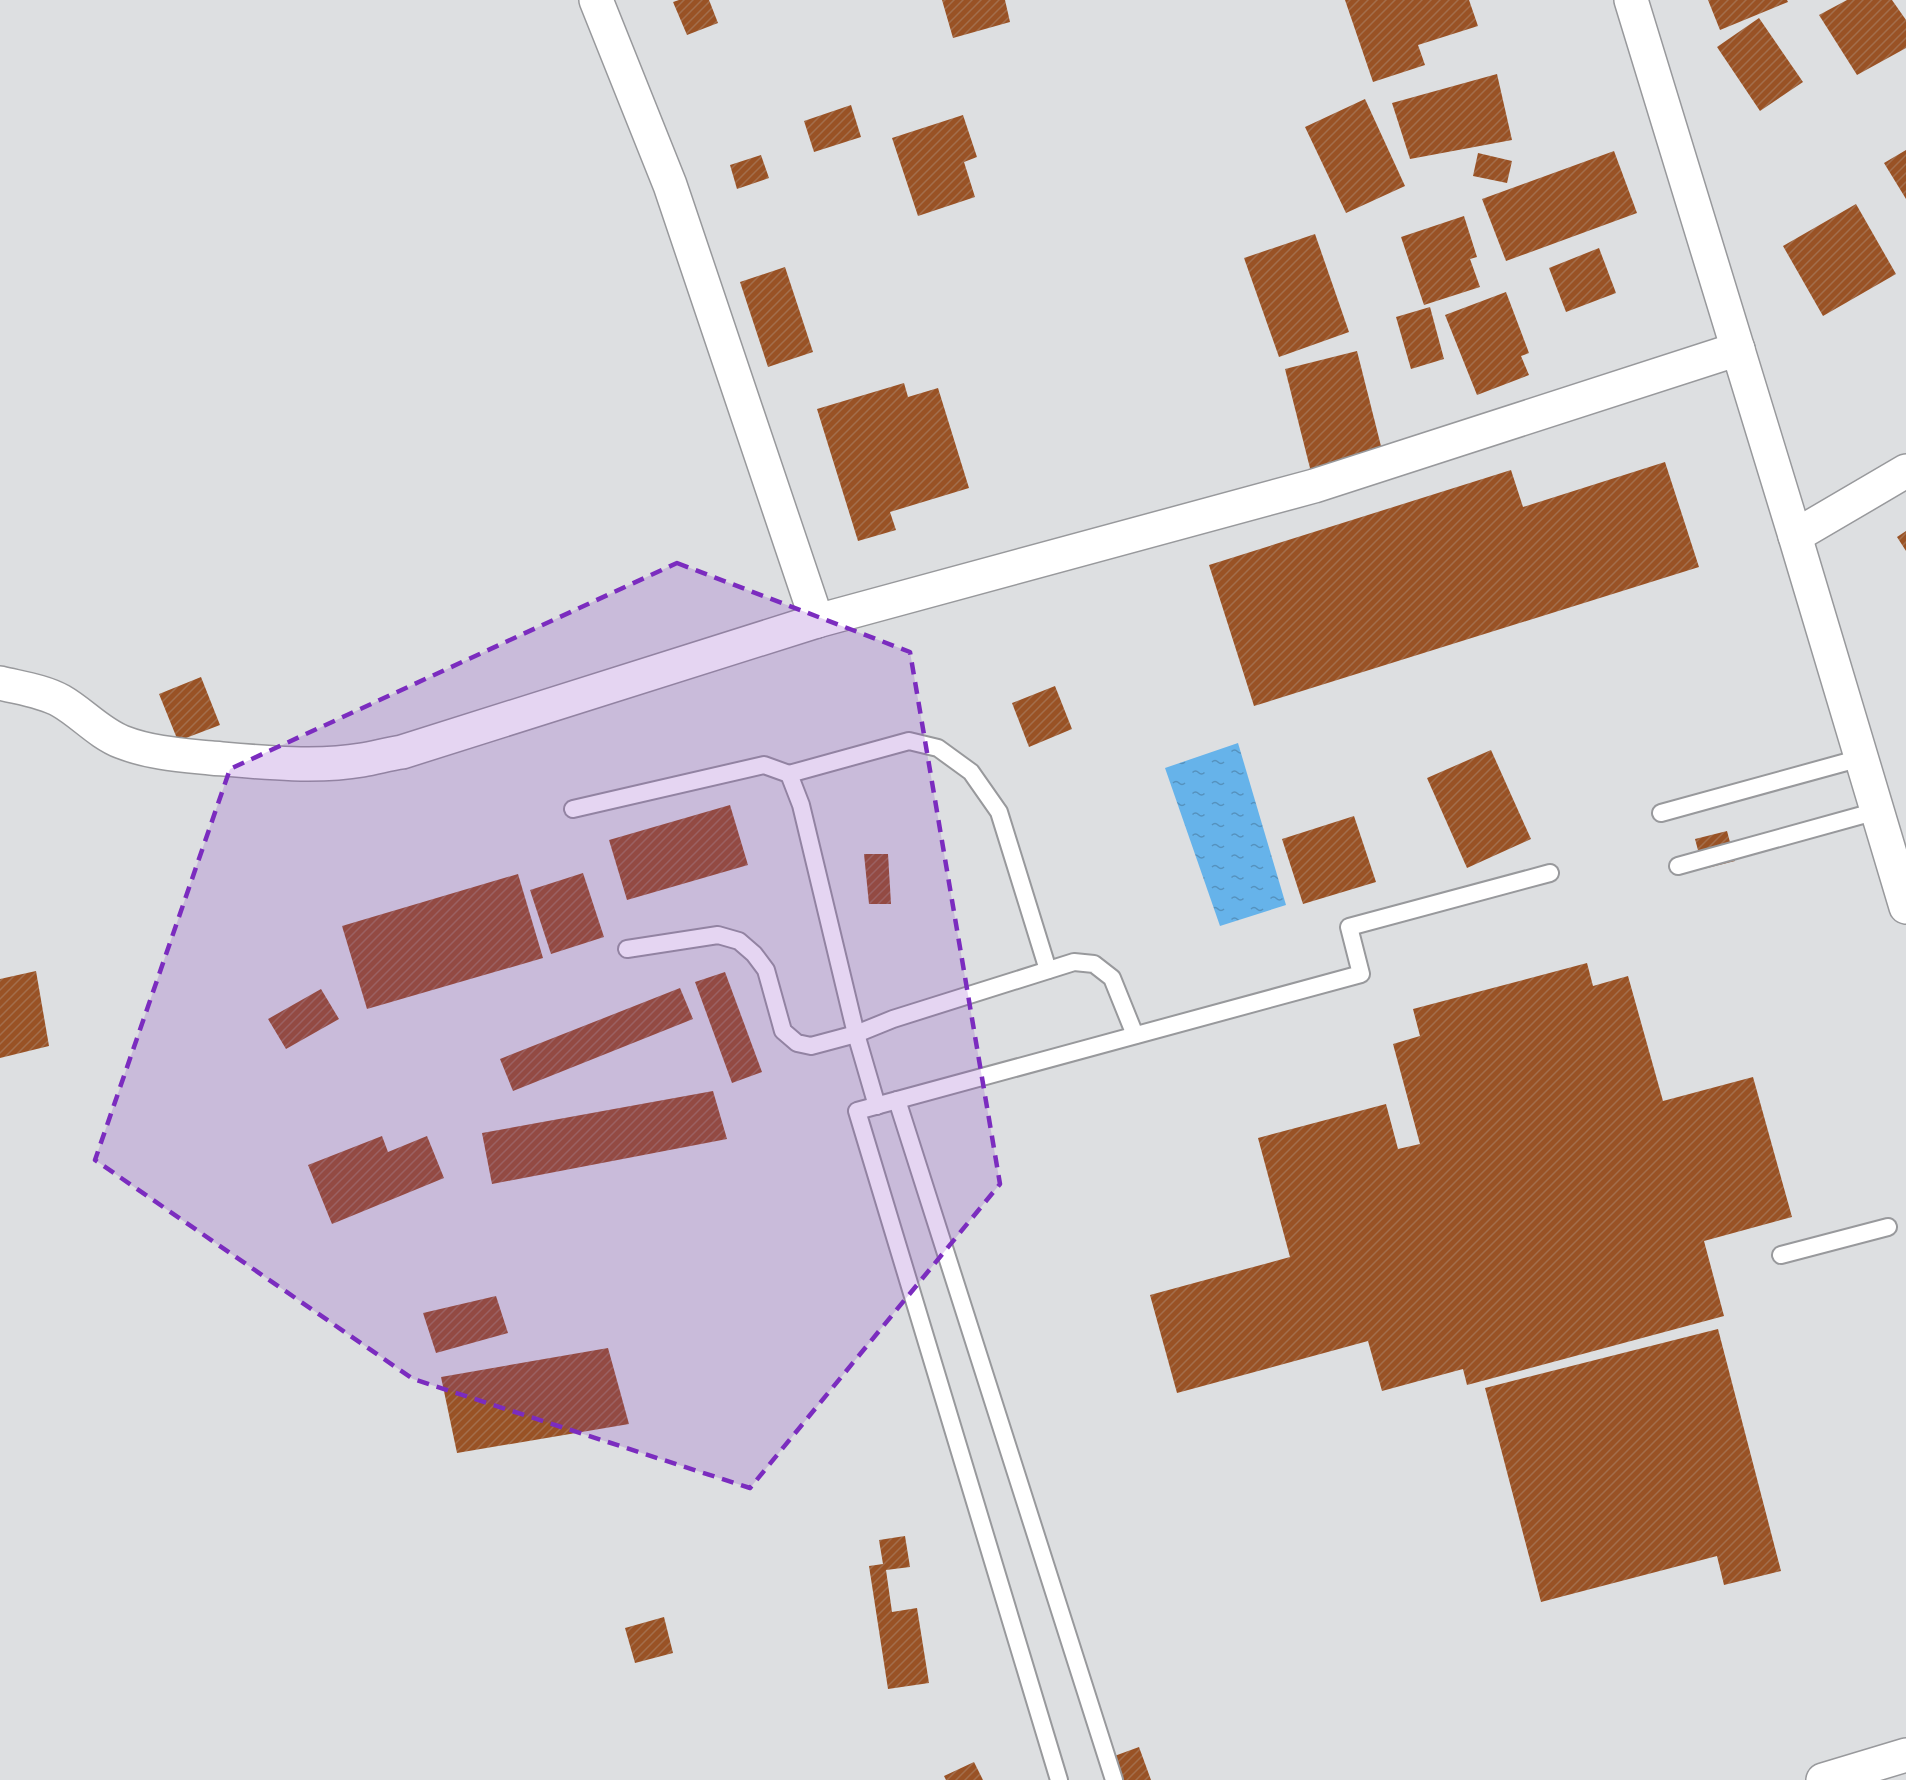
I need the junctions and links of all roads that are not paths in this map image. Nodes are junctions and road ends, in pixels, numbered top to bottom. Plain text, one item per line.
1 (596, 0) edge
2 (1631, 0) edge
3 (1738, 349) junction
4 (1906, 471) edge
5 (1795, 536) junction
6 (817, 621) junction
7 (0, 683) edge
8 (1861, 758) junction
9 (789, 774) junction
10 (573, 809) dead end
11 (1661, 813) dead end
12 (1892, 817) edge
13 (1678, 866) dead end
14 (1550, 873) dead end
15 (1906, 907) edge
16 (627, 949) dead end
17 (1048, 970) junction
18 (856, 1034) junction
19 (1134, 1035) junction
20 (897, 1100) junction
21 (878, 1106) junction
22 (1888, 1227) dead end
23 (1781, 1255) dead end
24 (1906, 1755) edge
25 (1837, 1778) edge
26 (1059, 1780) edge
27 (1114, 1780) edge

1 - 6 street
2 - 3 street
3 - 5 street
3 - 6 street
4 - 5 street
5 - 8 street
6 - 7 street
8 - 11 lane
8 - 12 street
9 - 10 lane
9 - 17 lane
9 - 18 lane
12 - 13 lane
12 - 15 street
14 - 19 lane
16 - 18 lane
17 - 18 lane
17 - 19 lane
18 - 21 lane
19 - 20 lane
20 - 21 lane
20 - 27 lane
21 - 26 lane
22 - 23 lane
24 - 25 street

